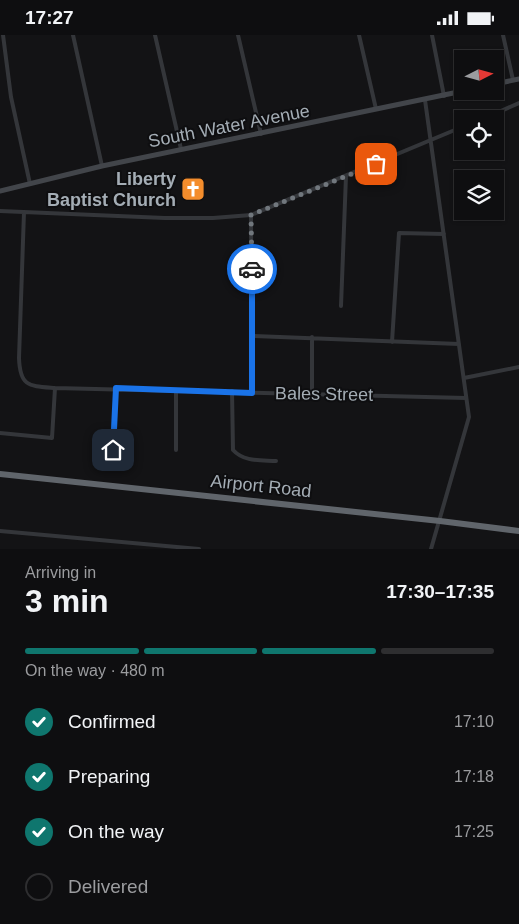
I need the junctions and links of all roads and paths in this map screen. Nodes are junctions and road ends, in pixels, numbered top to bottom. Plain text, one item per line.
1 (3, 35) edge
2 (74, 35) edge
3 (155, 35) edge
4 (238, 35) edge
5 (359, 35) edge
6 (432, 35) edge
7 (503, 35) edge
8 (519, 79) edge
9 (513, 81) junction
10 (504, 82) edge
11 (454, 93) edge
12 (444, 95) junction
13 (425, 100) junction
14 (519, 103) edge
15 (376, 109) junction
16 (503, 110) edge
17 (454, 130) edge
18 (261, 134) junction
19 (430, 141) junction
20 (181, 149) junction
21 (102, 166) junction
22 (346, 176) junction
23 (30, 184) junction
24 (0, 191) edge
25 (0, 211) edge
26 (24, 212) junction
27 (251, 215) junction
28 (444, 234) junction
29 (341, 306) dead end
30 (253, 336) junction
31 (312, 337) junction
32 (392, 342) junction
33 (459, 344) junction
34 (519, 367) edge
35 (464, 377) junction
36 (55, 388) junction
37 (116, 388) junction
38 (176, 390) junction
39 (232, 391) junction
40 (252, 393) junction
41 (312, 393) junction
42 (466, 398) junction
43 (0, 433) edge
44 (113, 450) dead end
45 (176, 450) dead end
46 (276, 461) dead end
47 (0, 474) edge
48 (440, 521) junction
49 (0, 531) edge
50 (519, 531) edge
51 (128, 542) junction
52 (127, 549) edge
53 (199, 549) edge
54 (431, 549) edge

1 - 23 street
2 - 21 street
3 - 20 street
4 - 18 street
5 - 15 street
6 - 12 street
7 - 9 street
8 - 9 main road
9 - 10 main road
11 - 12 main road, South Water Avenue
12 - 13 main road, South Water Avenue
13 - 15 main road, South Water Avenue
13 - 19 street
14 - 16 street
15 - 18 main road, South Water Avenue
17 - 19 street
18 - 20 main road, South Water Avenue
19 - 22 street
19 - 28 street
20 - 21 main road, South Water Avenue
21 - 23 main road, South Water Avenue
22 - 27 street
22 - 29 street
23 - 24 main road, South Water Avenue
25 - 26 street
26 - 27 street
26 - 36 street, Bales Street
27 - 30 street
28 - 32 street
28 - 33 street
30 - 31 street
30 - 40 street
31 - 32 street
31 - 41 street
32 - 33 street
33 - 35 street
34 - 35 street
35 - 42 street
36 - 37 street, Bales Street
36 - 43 street
37 - 38 street, Bales Street
37 - 44 street
38 - 39 street, Bales Street
38 - 45 street
39 - 40 street, Bales Street
39 - 46 street
40 - 41 street, Bales Street
41 - 42 street, Bales Street
42 - 48 street
47 - 48 highway, Airport Road
48 - 50 highway, Airport Road
48 - 54 street
49 - 51 street
51 - 52 street
51 - 53 street

